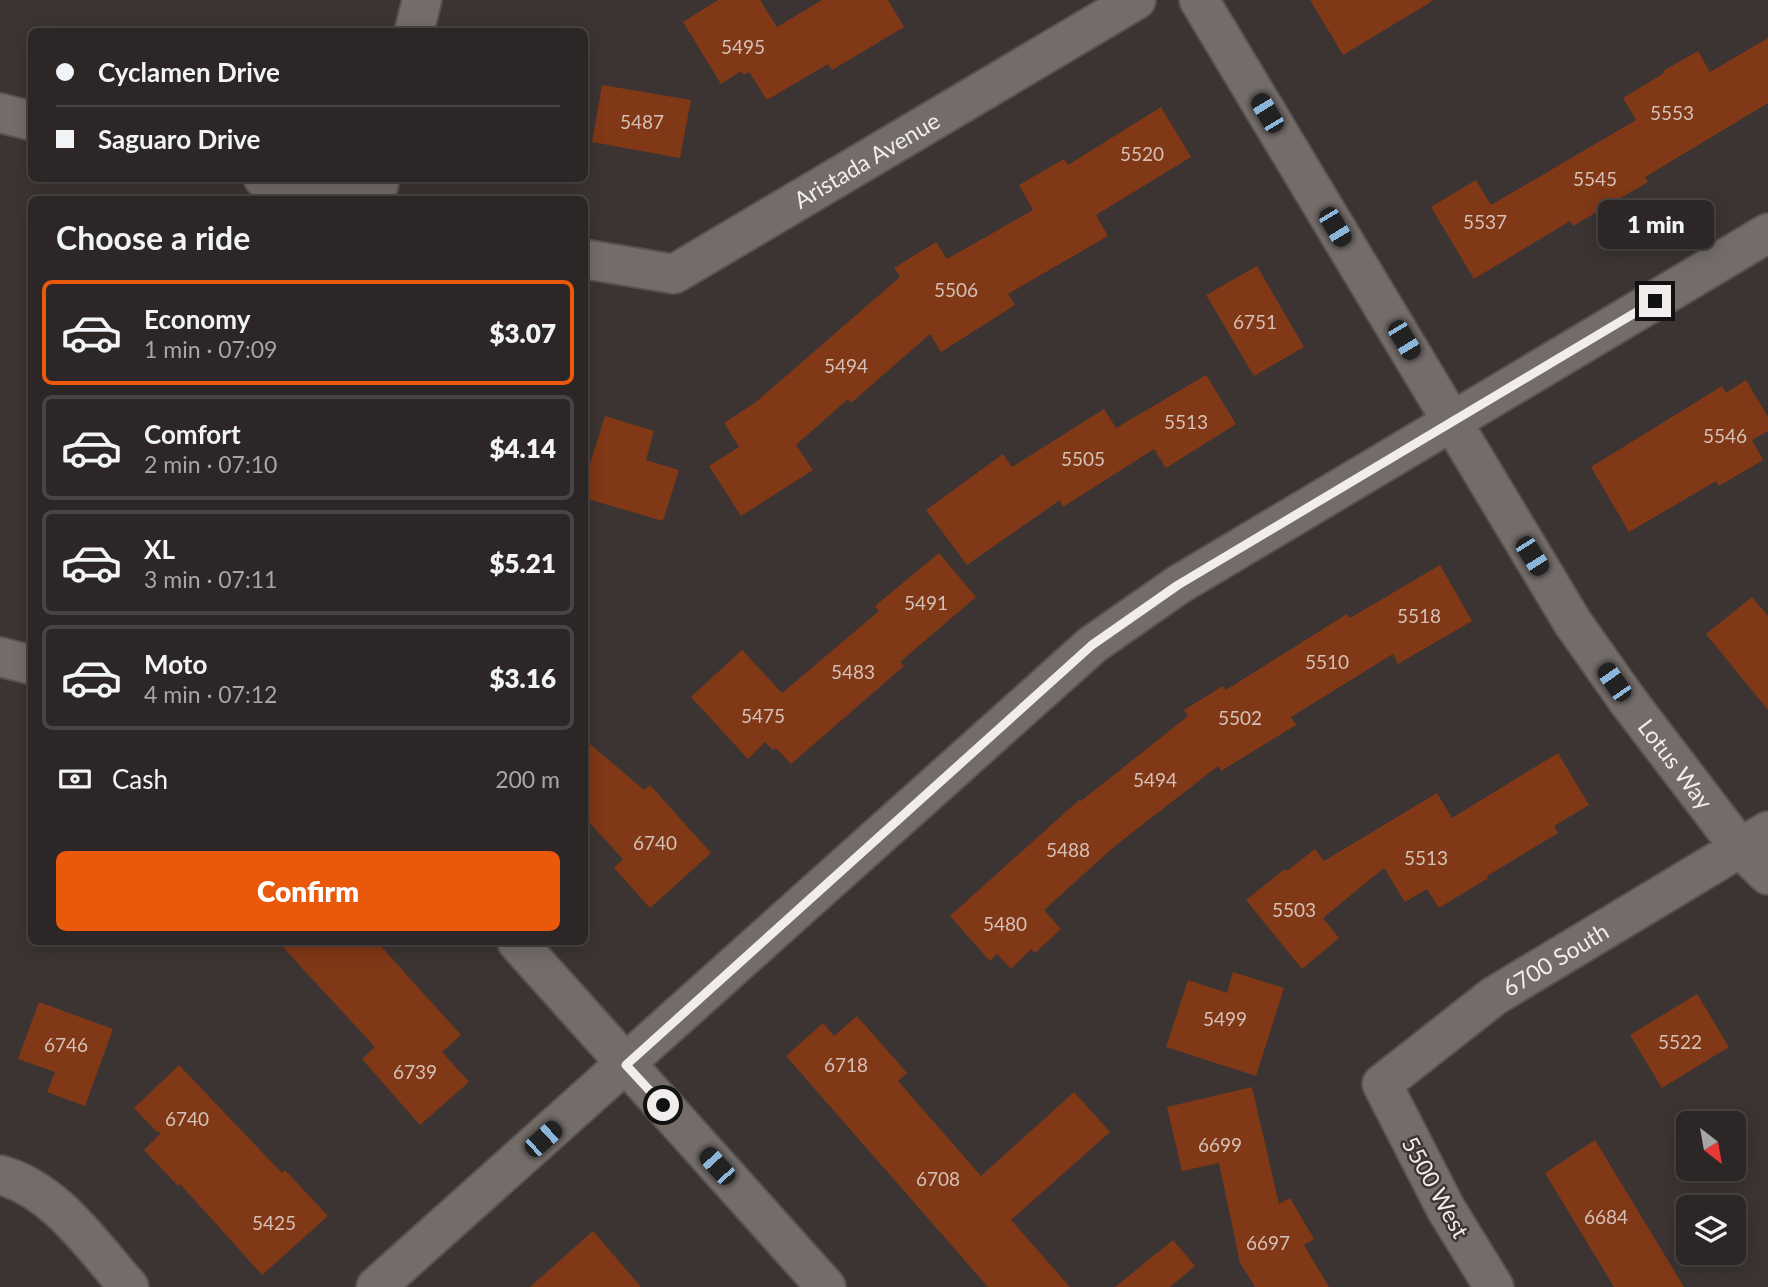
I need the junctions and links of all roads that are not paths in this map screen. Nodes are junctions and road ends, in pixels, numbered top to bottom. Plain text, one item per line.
1 (422, 0) edge
2 (1136, 0) edge
3 (1199, 0) edge
4 (415, 28) edge
5 (0, 113) edge
6 (28, 120) edge
7 (278, 182) edge
8 (332, 196) edge
9 (1768, 233) edge
10 (588, 260) edge
11 (1452, 423) junction
12 (0, 657) edge
13 (28, 664) edge
14 (1754, 839) edge
15 (1768, 875) edge
16 (520, 945) edge
17 (626, 1065) junction
18 (1382, 1084) joint
19 (0, 1175) edge
20 (129, 1287) edge
21 (376, 1287) edge
22 (825, 1287) edge
23 (1494, 1287) edge

1 - 4 street
2 - 10 street, Aristada Avenue
3 - 11 street, Lotus Way
5 - 6 street
7 - 8 street
9 - 11 street
11 - 14 street, Lotus Way
11 - 17 street
12 - 13 street
14 - 15 street, Lotus Way
14 - 18 street, 6700 South
16 - 17 street
17 - 21 street
17 - 22 street
18 - 23 street, 5500 West
19 - 20 street

